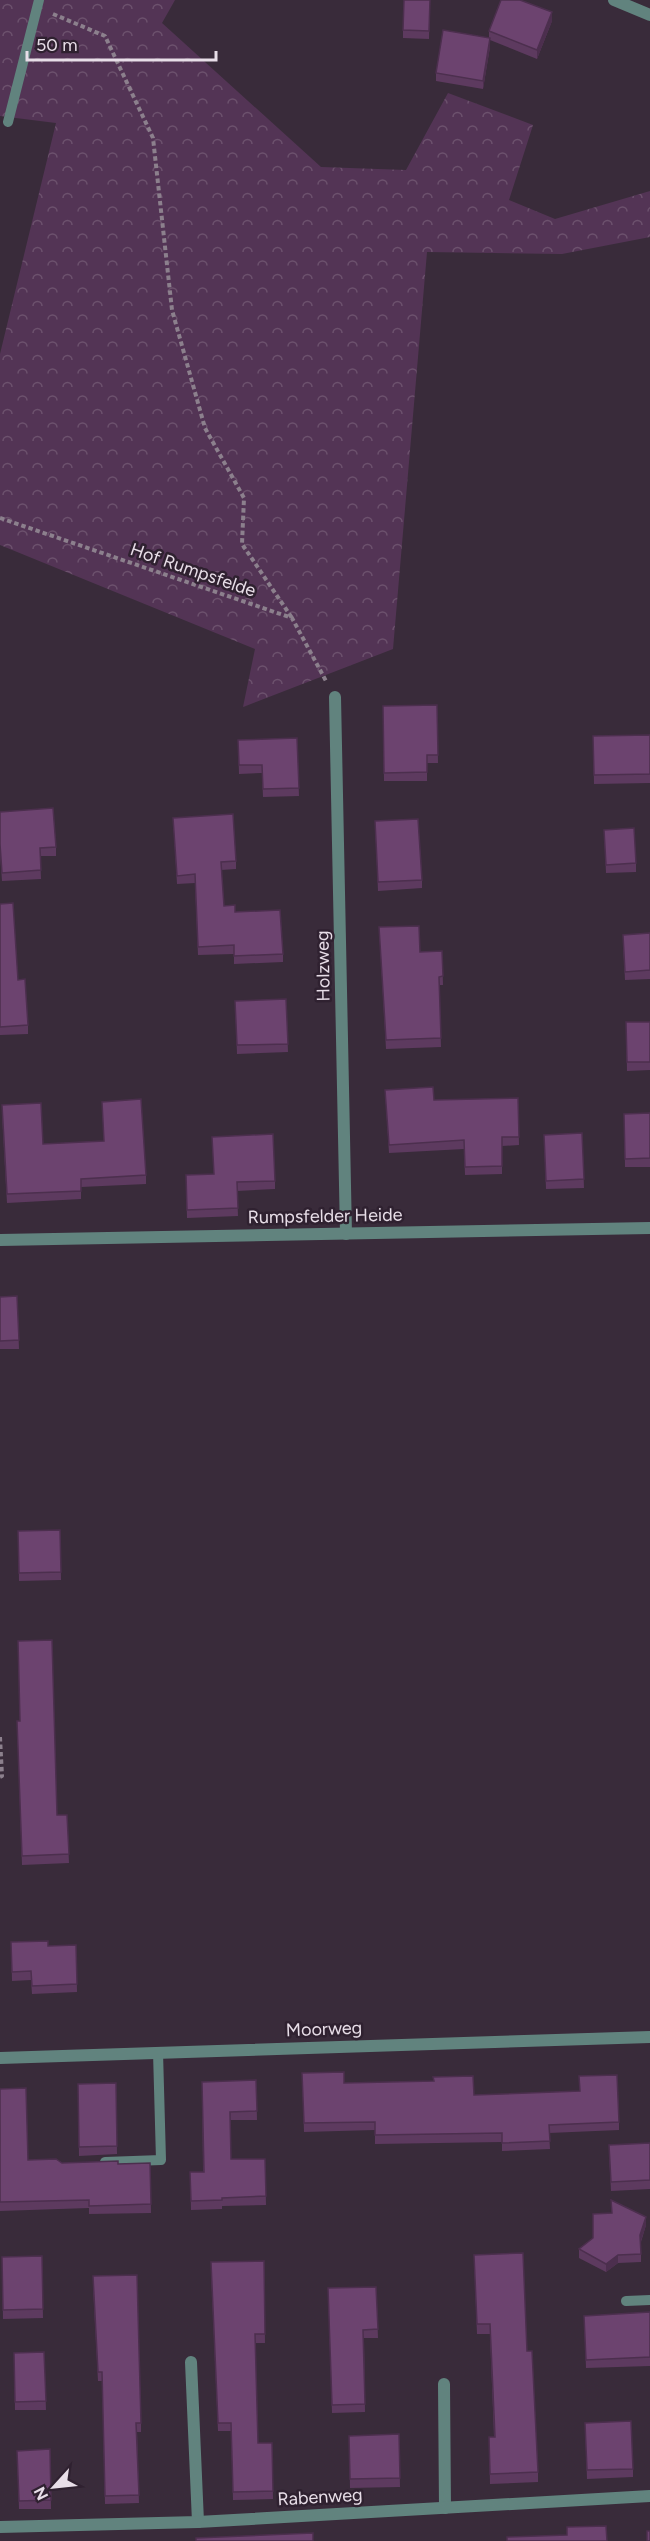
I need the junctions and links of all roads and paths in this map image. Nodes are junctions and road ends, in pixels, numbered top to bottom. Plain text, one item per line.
1 (614, 0) edge
2 (38, 3) edge
3 (650, 15) edge
4 (8, 122) dead end
5 (0, 518) edge
6 (292, 618) junction
7 (335, 697) joint
8 (650, 1228) edge
9 (346, 1234) junction
10 (0, 1240) edge
11 (0, 1737) edge
12 (0, 1777) edge
13 (650, 2037) edge
14 (158, 2052) junction
15 (0, 2058) edge
16 (95, 2163) edge
17 (650, 2300) edge
18 (626, 2301) dead end
19 (192, 2362) dead end
20 (444, 2384) dead end
21 (650, 2496) edge
22 (445, 2508) junction
23 (198, 2522) junction
24 (0, 2527) edge

1 - 3 street
2 - 4 lane
2 - 6 path
5 - 6 path, Hof Rumpsfelde
6 - 7 path
7 - 9 street, Holzweg
8 - 9 street, Rumpsfelder Heide
9 - 10 street, Rumpsfelder Heide
11 - 12 path
13 - 14 street, Moorweg
14 - 15 street, Moorweg
14 - 16 lane
17 - 18 lane
19 - 23 street
20 - 22 street
21 - 22 street, Rabenweg
22 - 23 street, Rabenweg
23 - 24 street, Rabenweg

